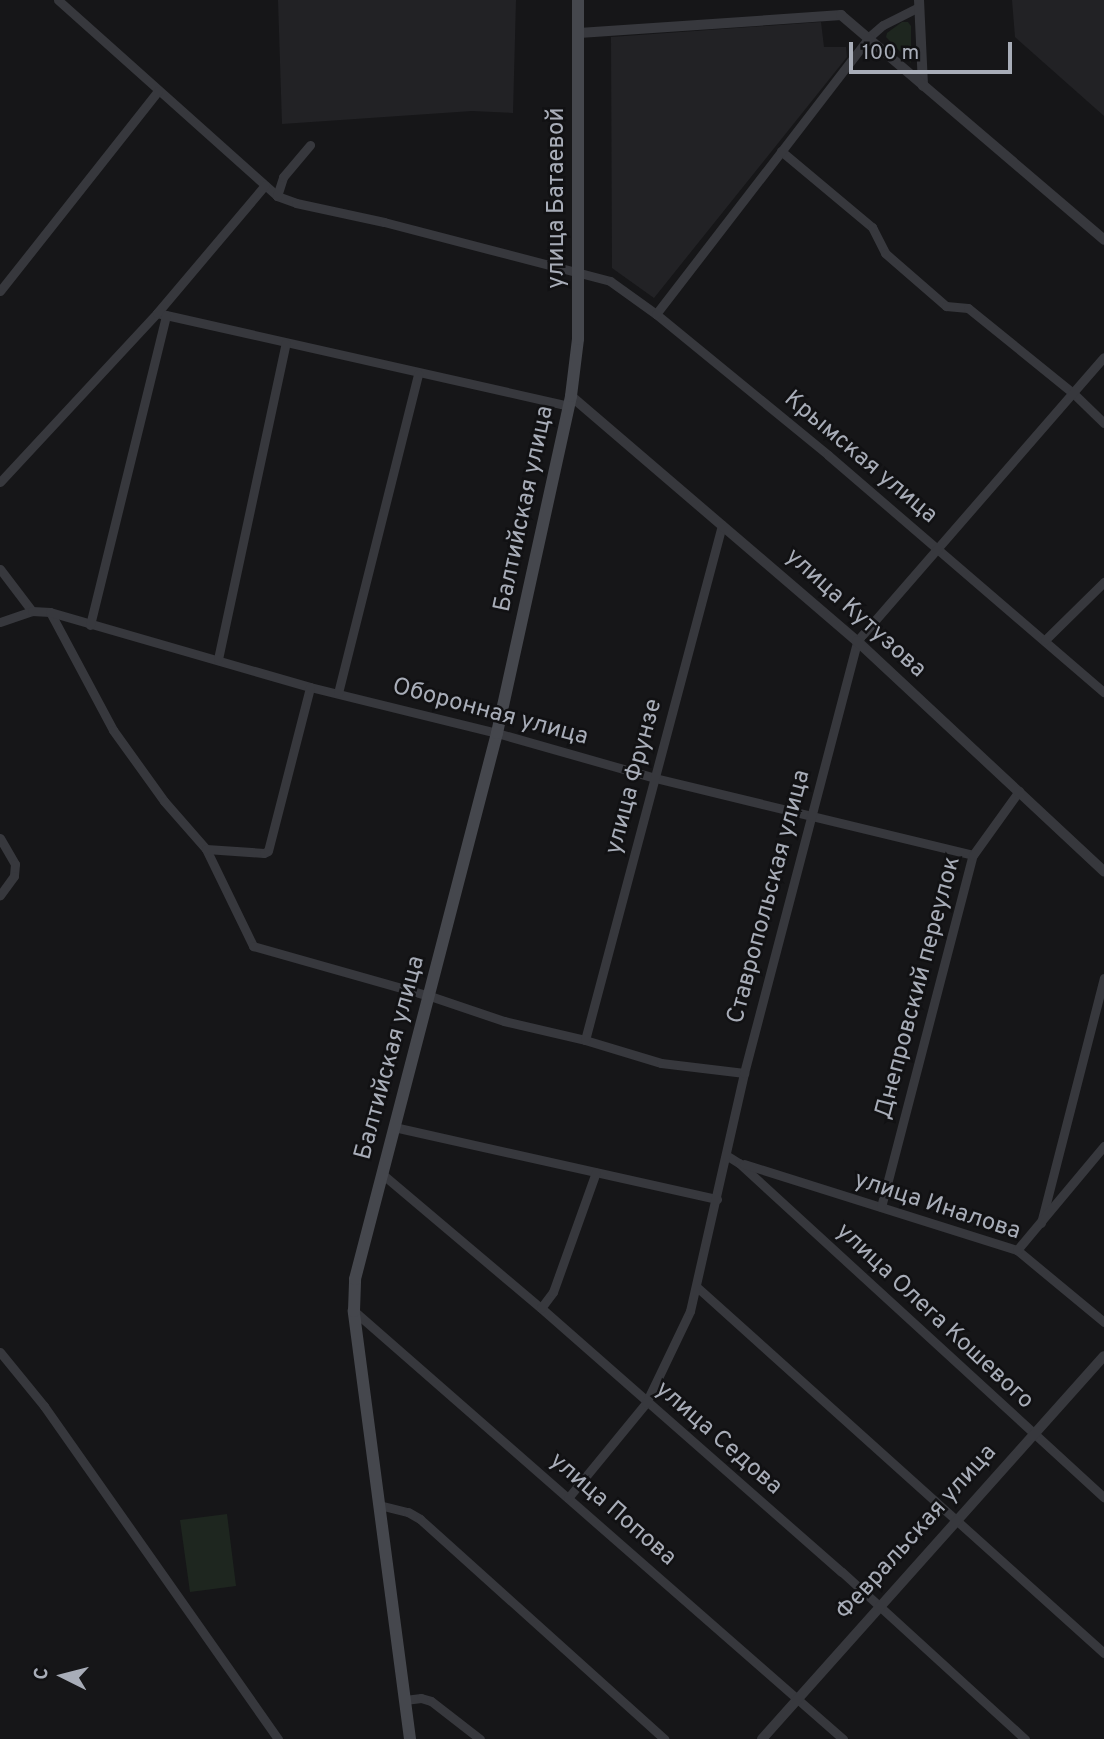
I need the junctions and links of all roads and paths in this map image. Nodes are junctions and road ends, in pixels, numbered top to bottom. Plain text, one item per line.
1 (58, 0) edge
2 (578, 0) edge
3 (919, 4) edge
4 (579, 33) junction
5 (869, 37) junction
6 (923, 86) junction
7 (158, 90) junction
8 (310, 145) dead end
9 (781, 151) junction
10 (265, 185) junction
11 (277, 195) junction
12 (1104, 240) edge
13 (579, 274) junction
14 (0, 291) edge
15 (162, 314) junction
16 (656, 314) junction
17 (286, 343) junction
18 (1104, 357) edge
19 (418, 374) junction
20 (1073, 393) junction
21 (570, 401) junction
22 (1104, 423) edge
23 (0, 482) edge
24 (722, 525) junction
25 (937, 549) junction
26 (0, 569) edge
27 (1104, 582) edge
28 (32, 611) junction
29 (50, 612) junction
30 (0, 622) edge
31 (90, 625) junction
32 (1045, 640) junction
33 (857, 641) junction
34 (218, 659) junction
35 (310, 687) junction
36 (1104, 692) edge
37 (338, 694) junction
38 (498, 733) junction
39 (655, 778) junction
40 (1019, 791) junction
41 (811, 816) junction
42 (0, 838) edge
43 (206, 849) junction
44 (973, 855) junction
45 (1104, 871) edge
46 (0, 895) edge
47 (1104, 978) edge
48 (430, 996) junction
49 (585, 1040) junction
50 (744, 1073) junction
51 (394, 1127) junction
52 (1104, 1146) edge
53 (726, 1155) junction
54 (739, 1163) junction
55 (596, 1172) junction
56 (381, 1173) junction
57 (717, 1199) junction
58 (881, 1207) junction
59 (1041, 1223) junction
60 (1017, 1250) junction
61 (698, 1289) junction
62 (541, 1308) junction
63 (354, 1311) junction
64 (1104, 1322) edge
65 (0, 1352) edge
66 (1104, 1356) edge
67 (646, 1403) junction
68 (1032, 1435) junction
69 (568, 1497) junction
70 (1104, 1498) edge
71 (379, 1505) junction
72 (957, 1522) junction
73 (879, 1605) junction
74 (1104, 1653) edge
75 (799, 1698) junction
76 (405, 1700) junction
77 (278, 1739) edge
78 (410, 1739) edge
79 (480, 1739) edge
80 (664, 1739) edge
81 (762, 1739) edge
82 (843, 1739) edge
83 (1025, 1739) edge

1 - 7 street
2 - 4 main road, улица Батаевой
3 - 5 street
3 - 6 street
4 - 5 street
4 - 13 main road, улица Батаевой
5 - 6 street
5 - 9 street
6 - 12 street
7 - 10 street
7 - 14 street
8 - 11 street
9 - 16 street
9 - 20 street
10 - 11 street
10 - 15 street
11 - 13 street, Крымская улица
13 - 16 street, Крымская улица
13 - 21 main road, улица Батаевой
15 - 17 street
15 - 23 street
15 - 31 street
16 - 25 street, Крымская улица
17 - 19 street
17 - 34 street
18 - 20 street, Ставропольская улица
19 - 21 street
19 - 37 street
20 - 22 street
20 - 25 street, Ставропольская улица
21 - 24 street, улица Кутузова
21 - 38 main road, Балтийская улица
24 - 33 street, улица Кутузова
24 - 39 street, улица Фрунзе
25 - 32 street, Крымская улица
25 - 33 street, Ставропольская улица
26 - 28 street
27 - 32 street
28 - 29 street, Оборонная улица
28 - 30 street, Оборонная улица
29 - 31 street, Оборонная улица
29 - 43 street
31 - 34 street, Оборонная улица
32 - 36 street, Крымская улица
33 - 40 street, улица Кутузова
33 - 41 street, Ставропольская улица
34 - 35 street, Оборонная улица
35 - 37 street, Оборонная улица
35 - 43 street
37 - 38 street, Оборонная улица
38 - 39 street, Оборонная улица
38 - 48 main road, Балтийская улица
39 - 41 street, Оборонная улица
39 - 49 street, улица Фрунзе
40 - 44 street, Днепровский переулок
40 - 45 street, улица Кутузова
41 - 44 street, Оборонная улица
41 - 50 street, Ставропольская улица
42 - 46 street
43 - 48 street
44 - 58 street, Днепровский переулок
47 - 59 street
48 - 49 street
48 - 51 main road, Балтийская улица
49 - 50 street
50 - 53 street, Ставропольская улица
51 - 55 street
51 - 56 main road, Балтийская улица
52 - 59 street
53 - 54 street
53 - 57 street, Ставропольская улица
54 - 58 street, улица Иналова
54 - 68 street, улица Олега Кошевого
55 - 57 street
55 - 62 street
56 - 62 street, улица Седова
56 - 63 main road, Балтийская улица
57 - 61 street, Ставропольская улица
58 - 60 street, улица Иналова
59 - 60 street
60 - 64 street, улица Иналова
61 - 67 street, Ставропольская улица
61 - 72 street
62 - 67 street, улица Седова
63 - 69 street, улица Попова
63 - 71 main road, Балтийская улица
65 - 77 street
66 - 68 street, Февральская улица
67 - 69 street, Ставропольская улица
67 - 73 street, улица Седова
68 - 70 street, улица Олега Кошевого
68 - 72 street, Февральская улица
69 - 75 street, улица Попова
71 - 76 main road, Балтийская улица
71 - 80 street
72 - 73 street, Февральская улица
72 - 74 street
73 - 75 street, Февральская улица
73 - 83 street, улица Седова
75 - 81 street, Февральская улица
75 - 82 street, улица Попова
76 - 78 main road, Балтийская улица
76 - 79 street

